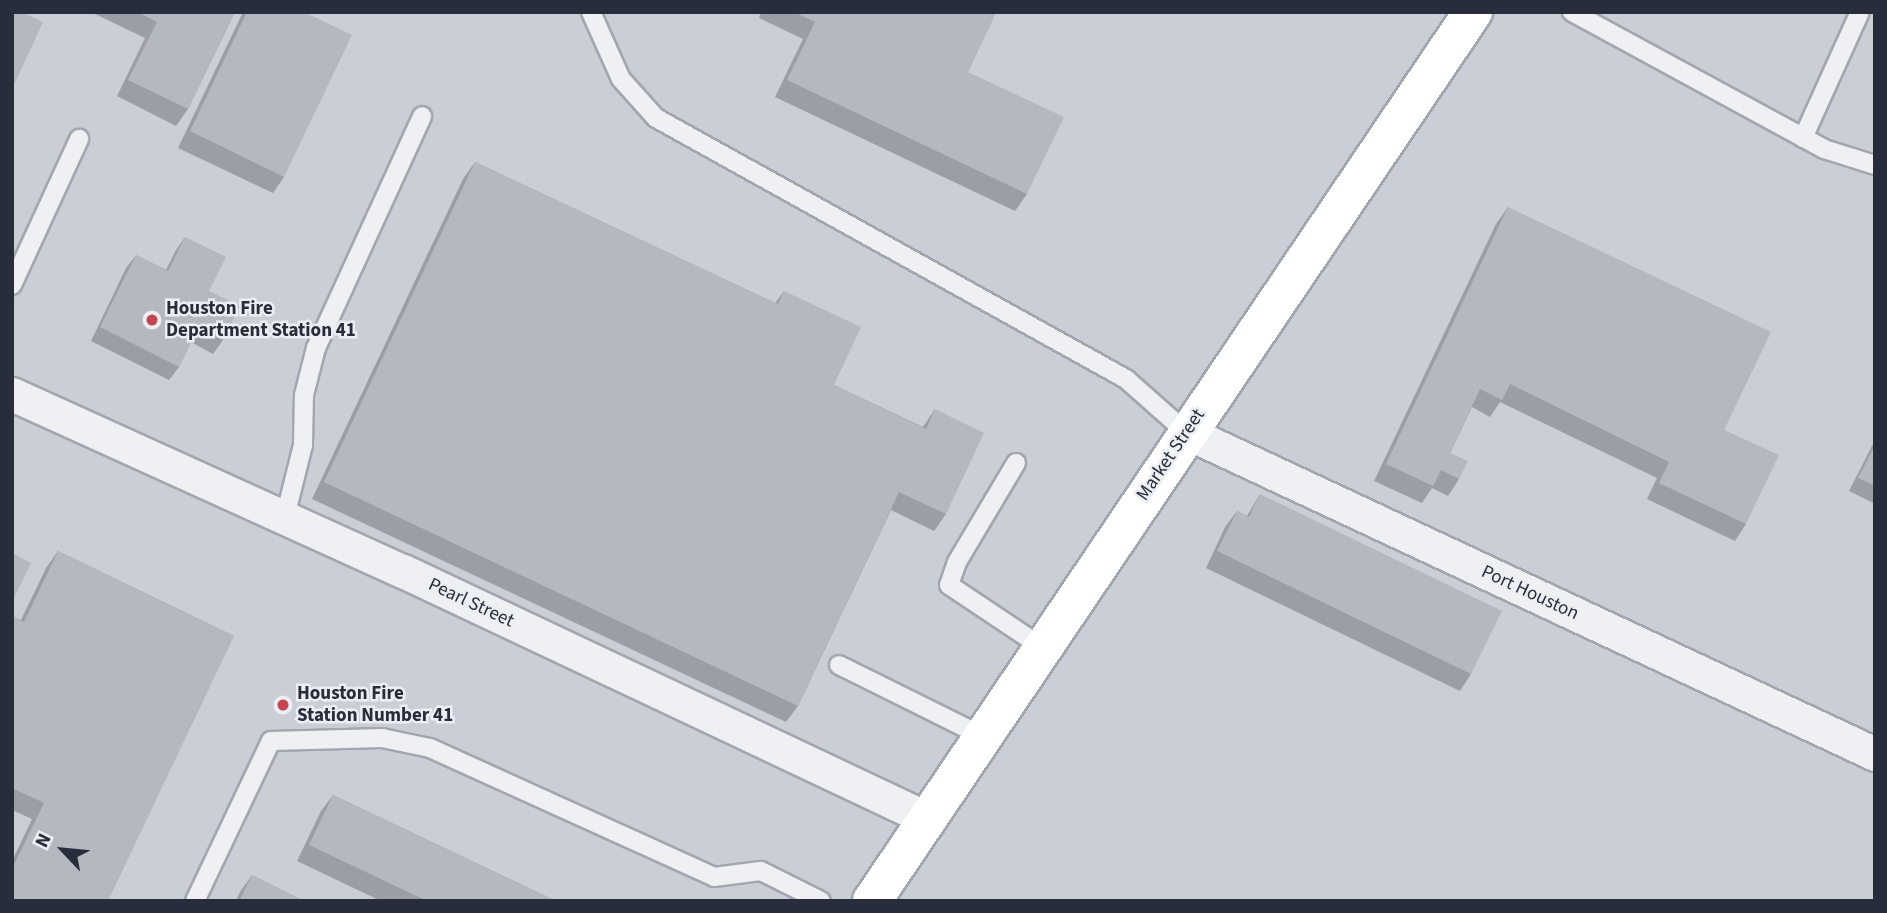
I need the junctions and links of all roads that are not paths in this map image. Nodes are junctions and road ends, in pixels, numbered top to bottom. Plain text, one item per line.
1 (591, 12) edge
2 (1473, 12) edge
3 (1572, 12) edge
4 (1860, 12) edge
5 (422, 117) dead end
6 (1803, 138) junction
7 (79, 139) dead end
8 (1875, 165) edge
9 (12, 285) edge
10 (12, 394) edge
11 (1186, 432) junction
12 (1016, 463) dead end
13 (285, 517) junction
14 (1042, 647) junction
15 (839, 665) dead end
16 (982, 736) junction
17 (1875, 754) edge
18 (926, 818) junction
19 (195, 901) edge
20 (821, 901) edge
21 (872, 901) edge

1 - 11 lane
2 - 11 main road, Market Street
3 - 6 lane
4 - 6 lane
5 - 13 lane
6 - 8 lane
7 - 9 lane
10 - 13 street, Pearl Street
11 - 14 main road, Market Street
11 - 17 street, Port Houston
12 - 14 lane
13 - 18 street, Pearl Street
14 - 16 main road, Market Street
15 - 16 lane
16 - 18 main road, Market Street
18 - 21 main road, Market Street
19 - 20 lane

